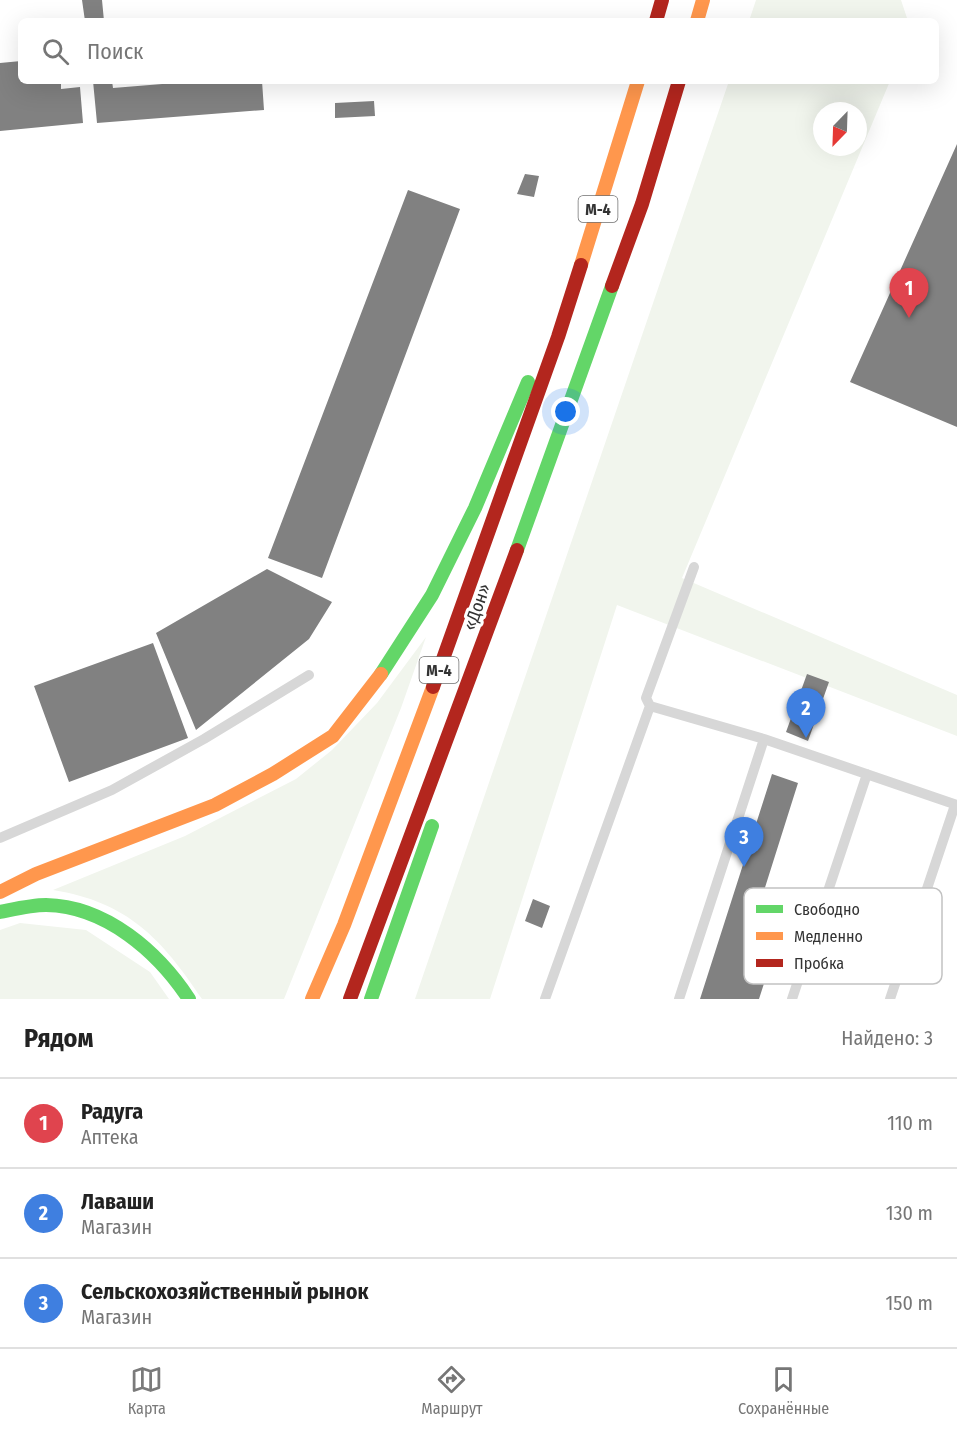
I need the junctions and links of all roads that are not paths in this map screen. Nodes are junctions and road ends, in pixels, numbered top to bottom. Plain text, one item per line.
1 (662, 0) edge
2 (704, 0) edge
3 (657, 18) edge
4 (698, 18) edge
5 (637, 84) edge
6 (678, 84) edge
7 (558, 337) junction
8 (694, 567) dead end
9 (309, 675) dead end
10 (465, 694) junction
11 (650, 706) junction
12 (764, 739) junction
13 (455, 759) dead end
14 (867, 774) junction
15 (956, 805) edge
16 (436, 813) dead end
17 (0, 838) edge
18 (829, 888) edge
19 (928, 888) edge
20 (0, 892) edge
21 (0, 912) edge
22 (797, 984) edge
23 (895, 984) edge
24 (189, 999) edge
25 (312, 999) edge
26 (350, 999) edge
27 (371, 999) edge
28 (545, 999) edge
29 (679, 999) edge
30 (792, 999) edge
31 (890, 999) edge

1 - 3 main road
2 - 4 main road
5 - 7 main road, М-4
6 - 10 main road, «Дон» / М-4
7 - 20 main road
7 - 25 main road, «Дон» / М-4
8 - 11 lane
9 - 17 lane
10 - 13 main road
10 - 26 main road, «Дон» / М-4
11 - 12 lane
11 - 28 lane
12 - 14 lane
12 - 29 lane
14 - 15 lane
14 - 18 lane
15 - 19 lane
16 - 27 main road
21 - 24 main road
22 - 30 lane
23 - 31 lane

